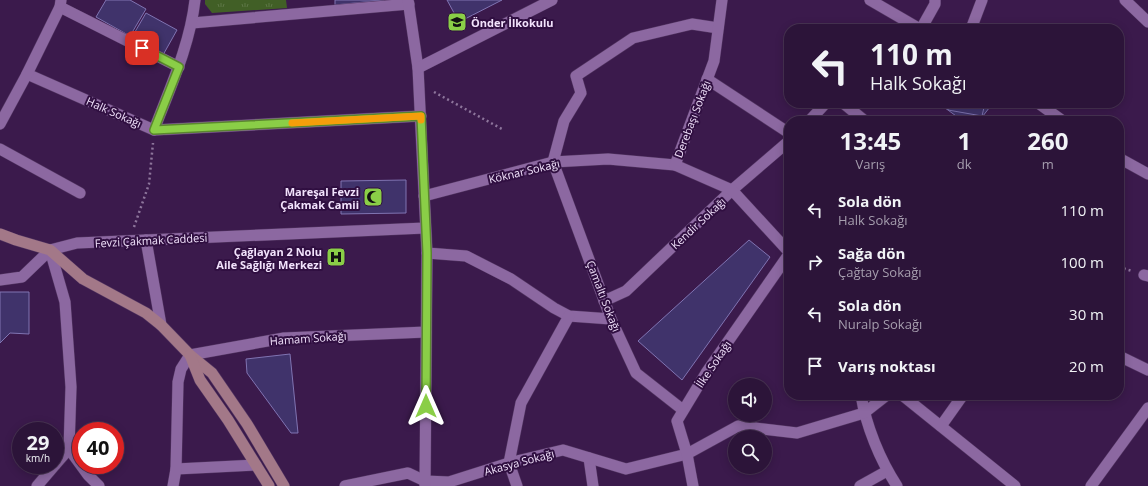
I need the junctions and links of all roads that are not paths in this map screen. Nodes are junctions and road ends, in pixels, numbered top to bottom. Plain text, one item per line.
1 (195, 0) edge
2 (552, 0) edge
3 (722, 0) edge
4 (870, 0) edge
5 (935, 0) edge
6 (982, 0) edge
7 (1125, 0) edge
8 (408, 2) edge
9 (60, 4) edge
10 (1148, 22) edge
11 (192, 23) junction
12 (911, 24) edge
13 (923, 24) edge
14 (973, 24) edge
15 (718, 28) junction
16 (179, 67) junction
17 (418, 68) junction
18 (27, 74) junction
19 (707, 80) junction
20 (821, 108) edge
21 (849, 108) edge
22 (1045, 108) edge
23 (421, 116) junction
24 (814, 116) edge
25 (859, 116) edge
26 (1056, 116) edge
27 (0, 124) edge
28 (154, 130) junction
29 (784, 130) edge
30 (784, 145) edge
31 (0, 149) edge
32 (1124, 161) edge
33 (553, 162) junction
34 (675, 165) junction
35 (1148, 174) edge
36 (732, 190) junction
37 (80, 194) dead end
38 (424, 196) junction
39 (425, 228) junction
40 (0, 234) edge
41 (146, 240) junction
42 (784, 247) edge
43 (50, 250) junction
44 (427, 253) junction
45 (784, 260) edge
46 (0, 280) edge
47 (604, 301) junction
48 (569, 316) junction
49 (611, 319) junction
50 (161, 325) junction
51 (426, 332) junction
52 (190, 355) junction
53 (1124, 358) edge
54 (1148, 370) edge
55 (862, 400) edge
56 (881, 400) edge
57 (908, 400) edge
58 (959, 400) edge
59 (1148, 408) edge
60 (683, 410) junction
61 (864, 413) junction
62 (941, 426) junction
63 (68, 449) junction
64 (64, 454) edge
65 (687, 454) junction
66 (589, 458) junction
67 (509, 463) junction
68 (256, 465) junction
69 (176, 469) junction
70 (887, 471) junction
71 (47, 474) edge
72 (425, 483) edge
73 (37, 486) edge
74 (99, 486) edge
75 (174, 486) edge
76 (269, 486) edge
77 (284, 486) edge
78 (345, 486) edge
79 (517, 486) edge
80 (593, 486) edge
81 (693, 486) edge
82 (860, 486) edge
83 (897, 486) edge
84 (1015, 486) edge
85 (1091, 486) edge

1 - 11 street
2 - 17 street
3 - 15 street, Derebaşı Sokağı
4 - 12 street
5 - 13 street
6 - 14 street
7 - 10 street
8 - 11 street
8 - 17 street
9 - 16 street
9 - 18 street
11 - 16 street
15 - 19 street, Derebaşı Sokağı
15 - 33 street
16 - 28 street
17 - 23 street
18 - 27 street
18 - 28 street, Halk Sokağı
19 - 29 street
19 - 34 street, Derebaşı Sokağı
20 - 24 street
21 - 25 street
22 - 26 street
23 - 28 street, Halk Sokağı
23 - 38 street
30 - 36 street, Kendir Sokağı
31 - 37 street
32 - 35 street
33 - 34 street, Köknar Sokağı
33 - 38 street, Köknar Sokağı
33 - 47 street, Çamaltı Sokağı
34 - 36 street, Derebaşı Sokağı
36 - 42 street, Derebaşı Sokağı
36 - 47 street, Kendir Sokağı
38 - 39 street
39 - 41 street, Fevzi Çakmak Caddesi
39 - 44 street
40 - 43 main road
41 - 43 street, Fevzi Çakmak Caddesi
41 - 50 street
43 - 46 street
43 - 50 main road
43 - 63 street
44 - 48 street
44 - 51 street
45 - 60 street, İlke Sokağı
47 - 49 street, Çamaltı Sokağı
48 - 49 street
48 - 67 street
49 - 60 street, Çamaltı Sokağı
50 - 52 main road
51 - 52 street, Hamam Sokağı
51 - 72 street
52 - 68 main road
52 - 69 street
52 - 77 main road
53 - 54 street
55 - 61 street
56 - 61 street
57 - 62 street
58 - 62 street
59 - 85 street
60 - 65 street, İlke Sokağı
61 - 65 street, Akasya Sokağı
61 - 70 street
62 - 84 street
63 - 64 street
63 - 74 street
65 - 66 street, Akasya Sokağı
65 - 81 street, İlke Sokağı
66 - 67 street, Akasya Sokağı
66 - 80 street
67 - 72 street, Akasya Sokağı
67 - 79 street
68 - 69 street
68 - 76 main road
69 - 75 street
70 - 82 street
70 - 83 street
71 - 73 street
72 - 78 street

